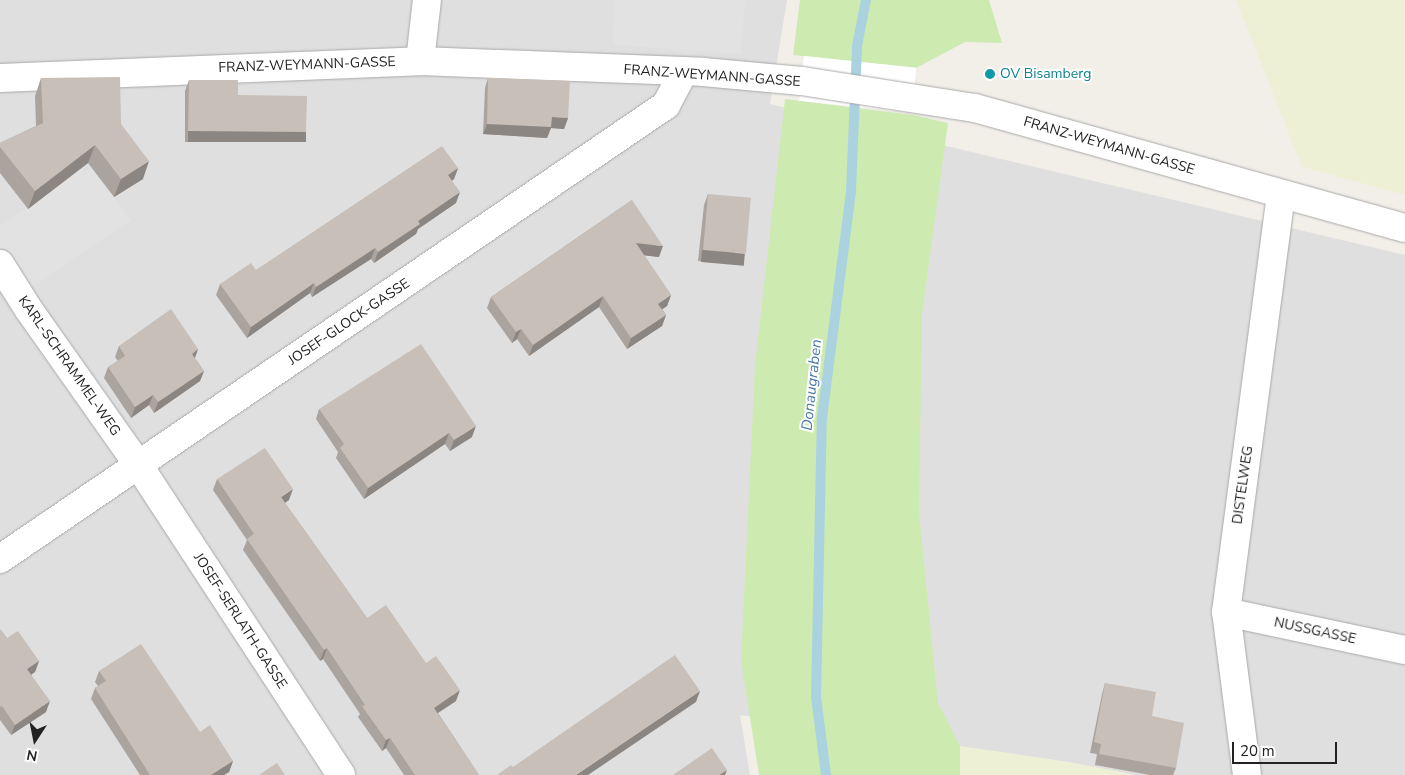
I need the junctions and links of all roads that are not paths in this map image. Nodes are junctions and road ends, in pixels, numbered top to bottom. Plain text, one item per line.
1 (427, 0) edge
2 (420, 61) junction
3 (684, 71) junction
4 (0, 78) edge
5 (1281, 195) junction
6 (1405, 228) edge
7 (0, 264) edge
8 (138, 466) junction
9 (0, 559) edge
10 (1226, 612) junction
11 (1405, 650) edge
12 (342, 775) edge
13 (1246, 775) edge

1 - 2 street
2 - 3 street, FRANZ-WEYMANN-GASSE
2 - 4 street, FRANZ-WEYMANN-GASSE
3 - 5 street, FRANZ-WEYMANN-GASSE
3 - 8 street, JOSEF-GLOCK-GASSE
5 - 6 street, FRANZ-WEYMANN-GASSE
5 - 10 street, DISTELWEG
7 - 8 street, KARL-SCHRAMMEL-WEG
8 - 9 street, JOSEF-GLOCK-GASSE
8 - 12 street, JOSEF-SERLATH-GASSE
10 - 11 street, NUSSGASSE
10 - 13 street, DISTELWEG

